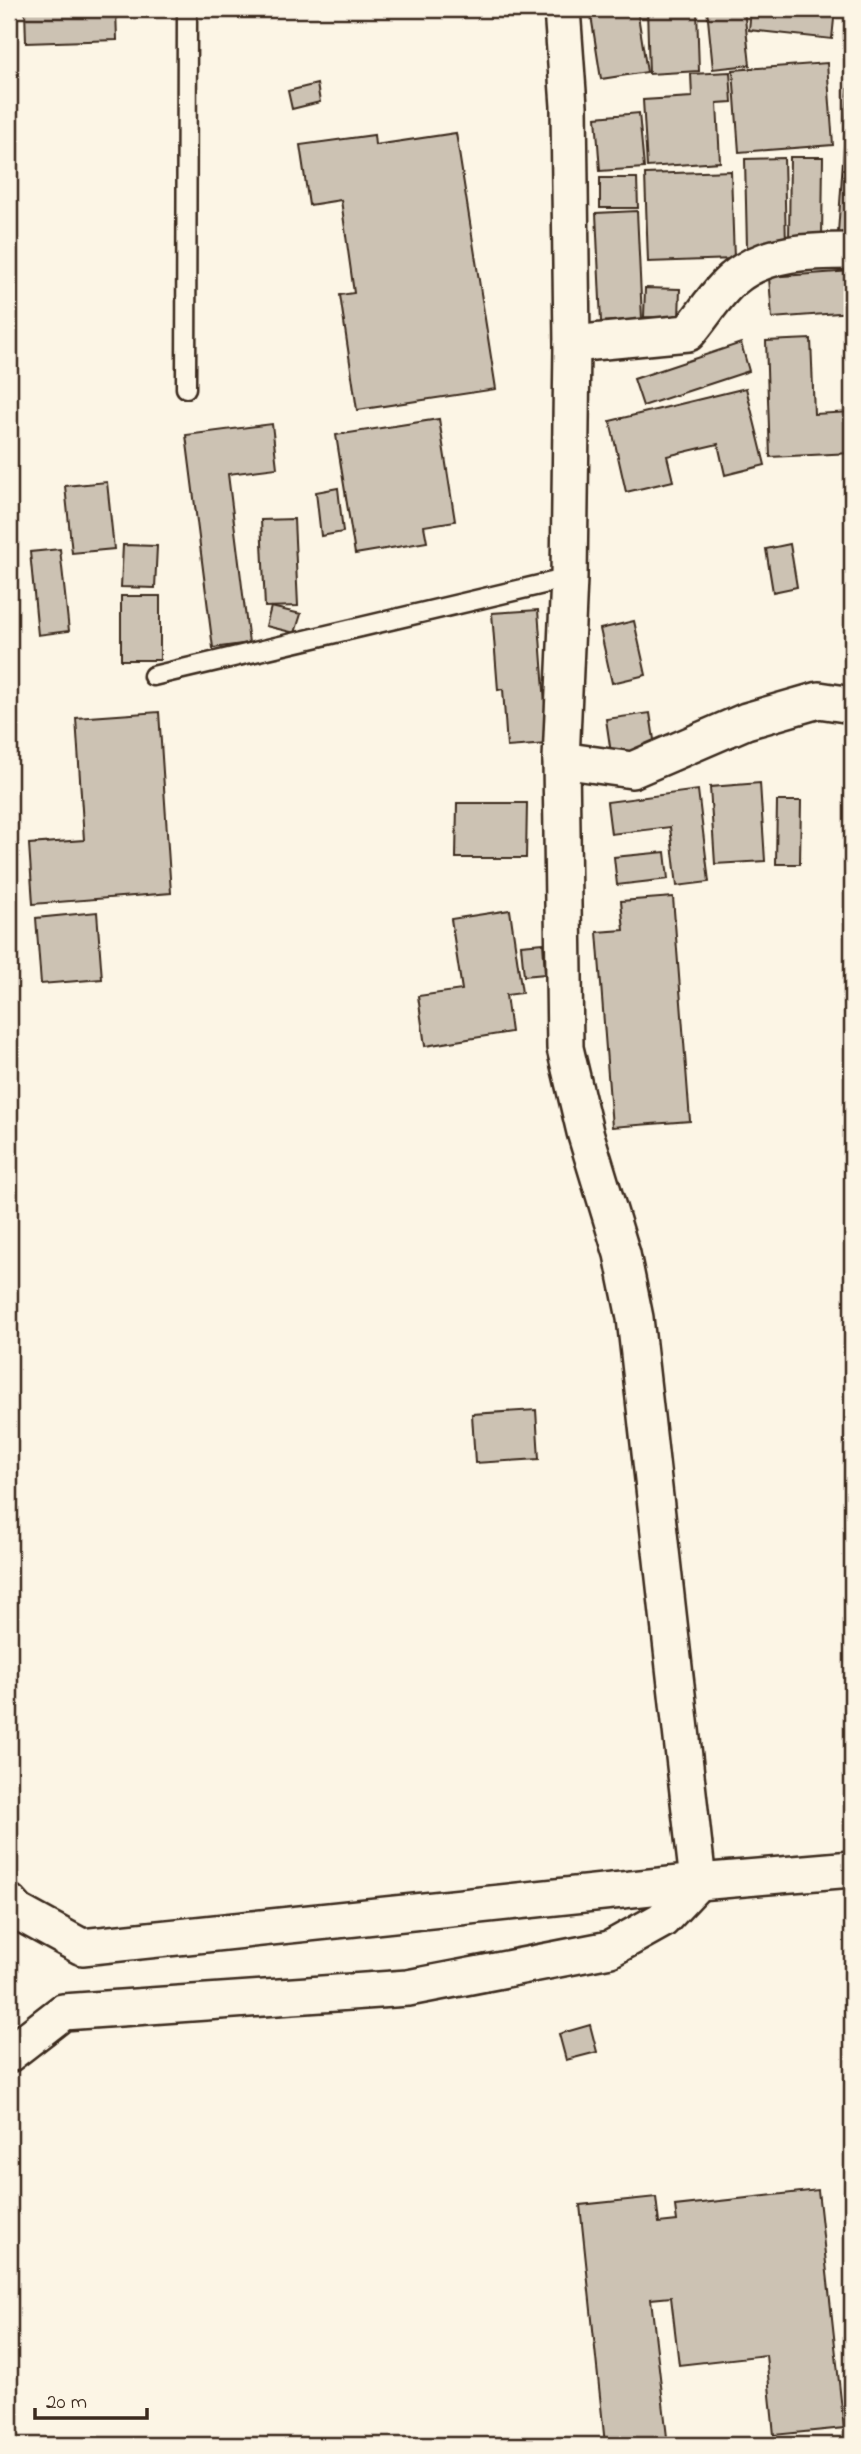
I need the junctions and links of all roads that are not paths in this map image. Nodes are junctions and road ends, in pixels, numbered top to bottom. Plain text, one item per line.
1 (187, 9) edge
2 (562, 9) edge
3 (852, 251) edge
4 (572, 344) junction
5 (186, 388) dead end
6 (569, 578) junction
7 (153, 676) dead end
8 (852, 705) edge
9 (561, 760) junction
10 (852, 1869) edge
11 (698, 1882) junction
12 (9, 1902) edge
13 (9, 2054) edge

1 - 5 lane
2 - 4 street
3 - 4 street
4 - 6 street
6 - 7 lane
6 - 9 street
8 - 9 street
9 - 11 street
10 - 11 street
11 - 12 street
11 - 13 street

